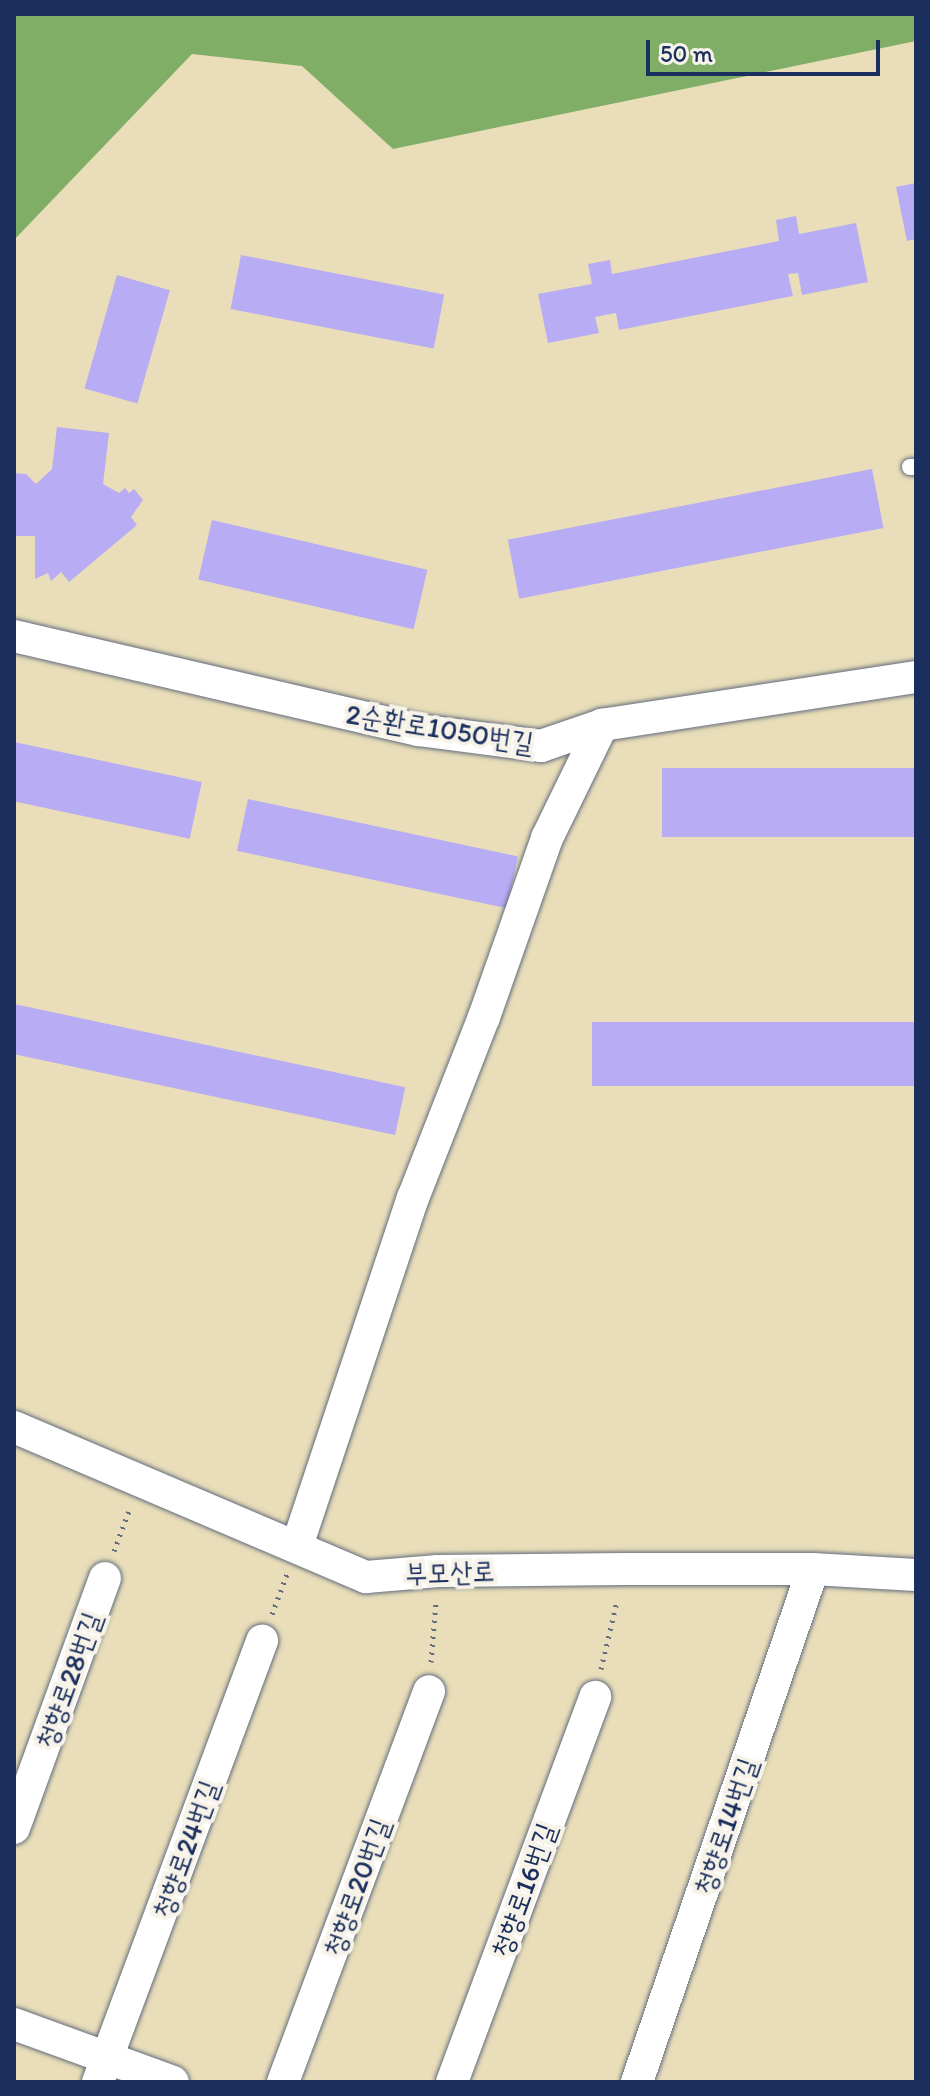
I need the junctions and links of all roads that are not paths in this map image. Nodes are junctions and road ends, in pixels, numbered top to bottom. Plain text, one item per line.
1 (14, 636) edge
2 (916, 677) edge
3 (602, 725) junction
4 (14, 1427) edge
5 (297, 1546) junction
6 (813, 1569) junction
7 (916, 1575) edge
8 (105, 1578) road end
9 (262, 1641) road end
10 (429, 1691) road end
11 (595, 1697) road end
12 (14, 1828) edge
13 (14, 2024) edge
14 (102, 2070) edge
15 (173, 2082) edge
16 (283, 2082) edge
17 (452, 2082) edge
18 (637, 2082) edge

1 - 3 street, 2순환로1050번길
2 - 3 street, 2순환로1050번길
3 - 5 street
4 - 5 street, 부모산로
5 - 6 street, 부모산로
6 - 7 street, 부모산로
6 - 18 street, 청향로14번길
8 - 12 street, 청향로28번길
9 - 14 street, 청향로24번길
10 - 16 street, 청향로20번길
11 - 17 street, 청향로16번길
13 - 14 street
14 - 15 street

